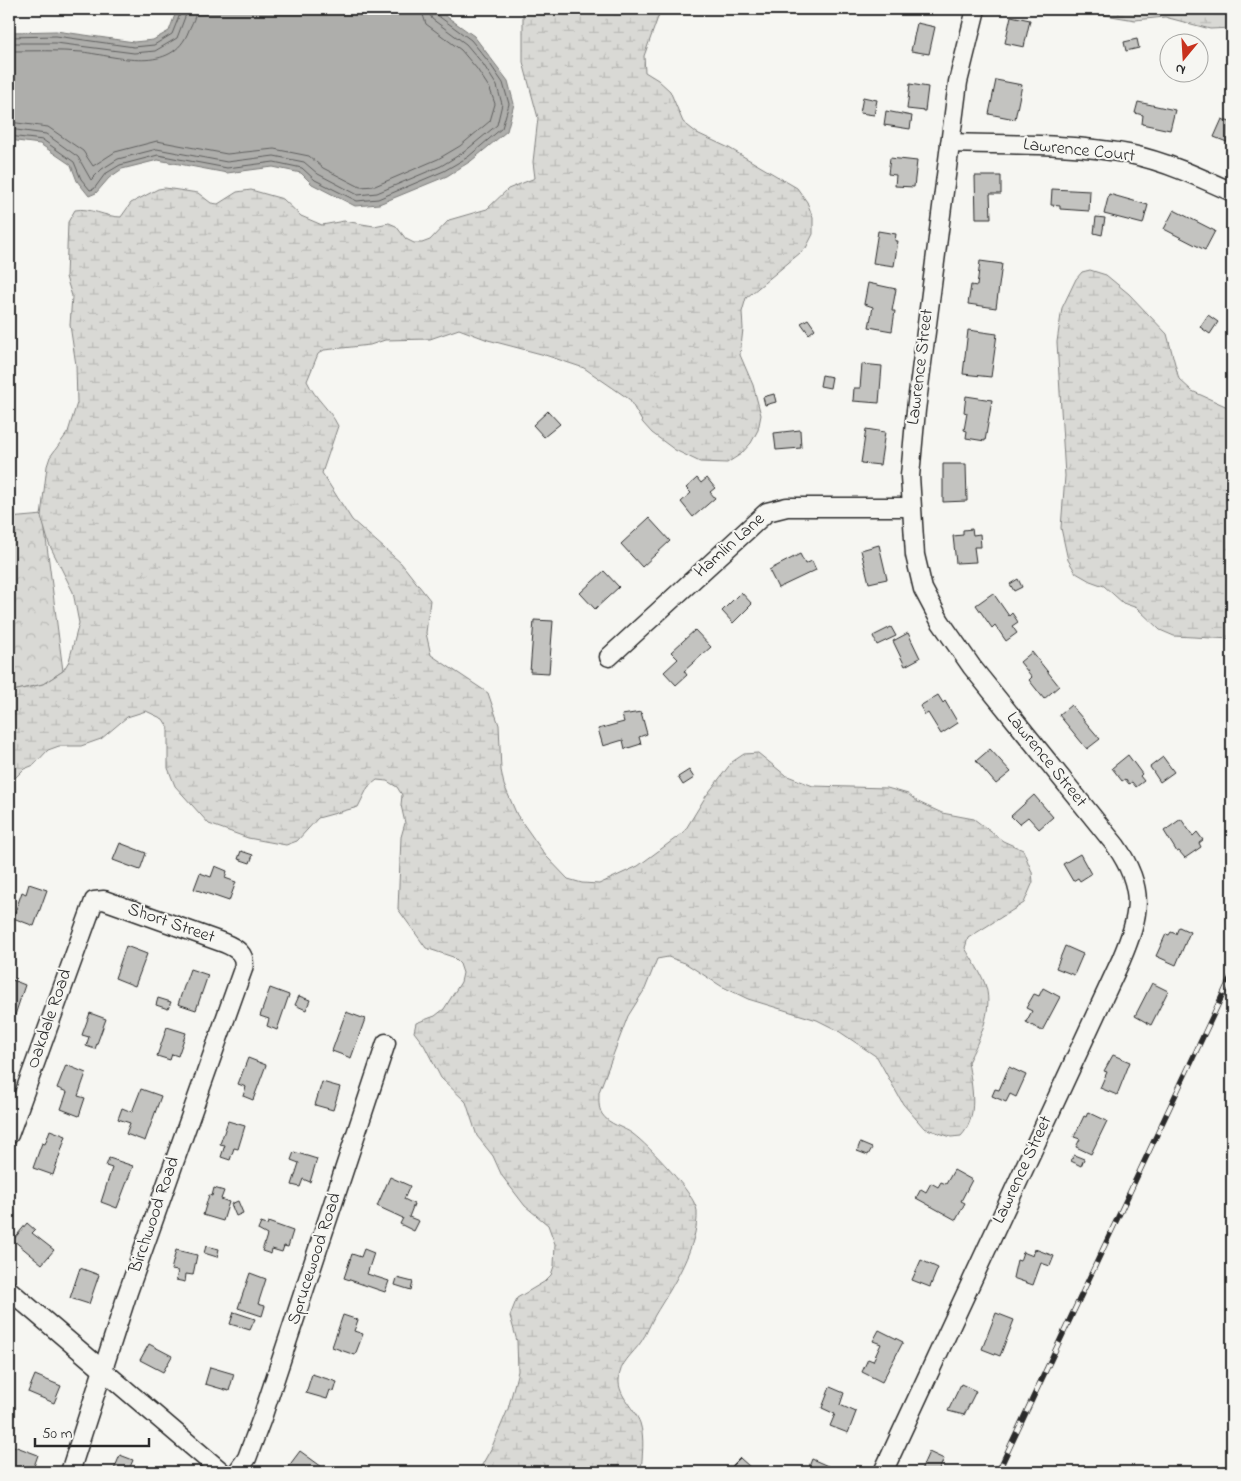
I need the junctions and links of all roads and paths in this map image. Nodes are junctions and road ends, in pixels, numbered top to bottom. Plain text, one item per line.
1 (976, 9) edge
2 (950, 143) junction
3 (1232, 192) edge
4 (911, 507) junction
5 (609, 657) dead end
6 (92, 902) joint
7 (244, 959) joint
8 (386, 1043) dead end
9 (9, 1135) edge
10 (9, 1290) edge
11 (103, 1372) junction
12 (70, 1472) edge
13 (222, 1472) edge
14 (237, 1472) edge
15 (883, 1472) edge

1 - 2 street, Lawrence Street
2 - 3 street, Lawrence Court
2 - 4 street, Lawrence Street
4 - 5 street, Hamlin Lane
4 - 15 street, Lawrence Street
6 - 7 street, Short Street
6 - 9 street, Oakdale Road
7 - 11 street, Birchwood Road
8 - 14 street, Sprucewood Road
10 - 11 street
11 - 12 street, Birchwood Road
11 - 13 street

